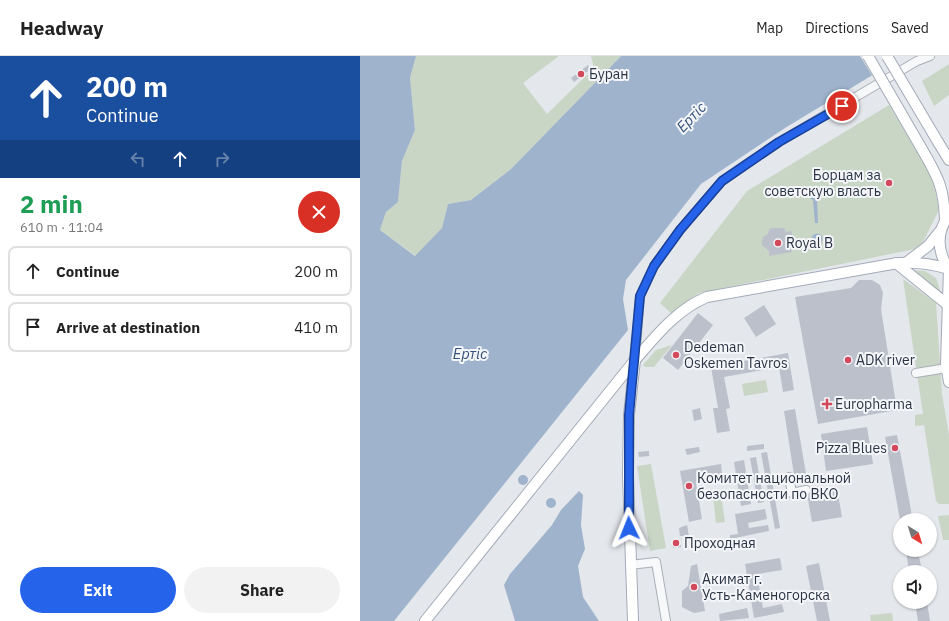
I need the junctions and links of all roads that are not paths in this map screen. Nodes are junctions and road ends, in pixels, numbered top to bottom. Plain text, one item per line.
1 (868, 56) edge
2 (887, 56) edge
3 (930, 56) edge
4 (949, 160) edge
5 (947, 217) edge
6 (940, 231) junction
7 (902, 262) junction
8 (949, 269) edge
9 (948, 305) junction
10 (949, 342) edge
11 (946, 356) junction
12 (635, 360) junction
13 (947, 368) junction
14 (916, 372) dead end
15 (949, 382) edge
16 (612, 388) junction
17 (632, 392) junction
18 (789, 477) dead end
19 (806, 490) dead end
20 (630, 565) junction
21 (425, 621) edge
22 (633, 621) edge
23 (666, 621) edge

1 - 5 main road, bridge
2 - 4 main road, bridge
3 - 12 street
5 - 6 main road
6 - 7 main road
6 - 8 main road
7 - 8 main road
7 - 9 main road
7 - 12 main road
8 - 9 main road
9 - 11 main road
10 - 11 main road
11 - 13 main road
12 - 16 main road
12 - 17 main road
13 - 14 street
13 - 15 main road
16 - 17 main road
16 - 21 main road
17 - 20 main road
18 - 19 street
20 - 22 main road
20 - 23 street

